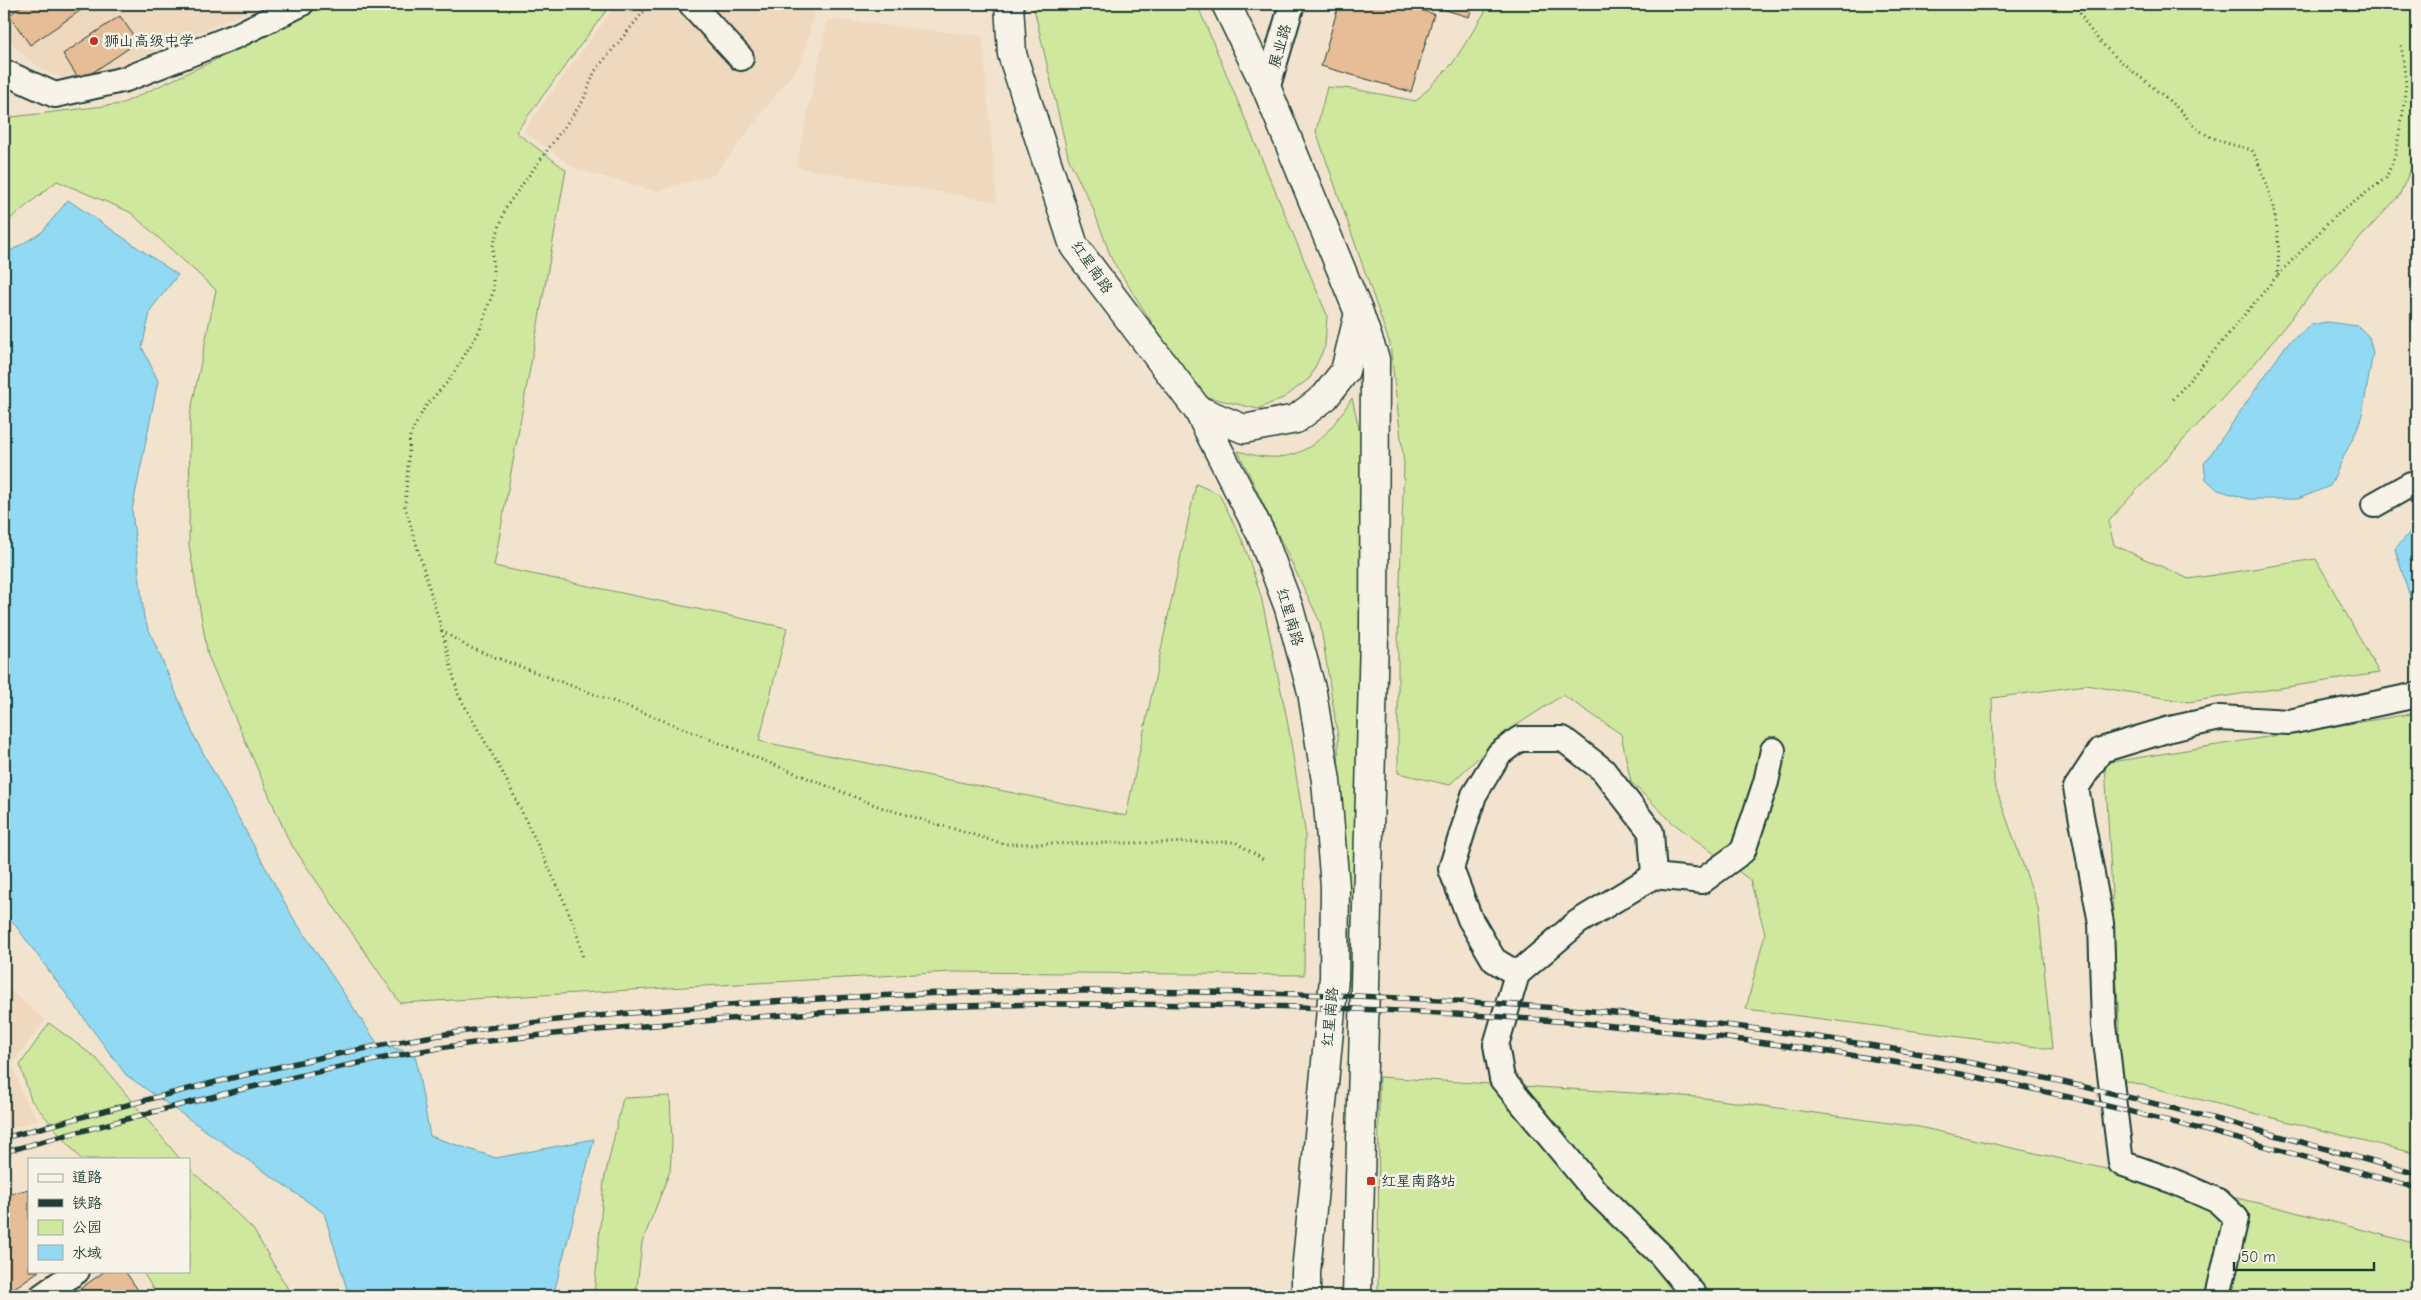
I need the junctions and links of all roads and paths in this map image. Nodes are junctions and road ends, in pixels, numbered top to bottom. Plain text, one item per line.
1 (301, 4) edge
2 (650, 4) edge
3 (691, 4) edge
4 (1009, 4) edge
5 (1226, 4) edge
6 (1292, 4) edge
7 (2076, 4) edge
8 (2401, 44) dead end
9 (741, 58) dead end
10 (4, 72) edge
11 (1267, 89) junction
12 (2277, 276) junction
13 (1359, 313) junction
14 (2171, 402) dead end
15 (1198, 410) junction
16 (2417, 483) edge
17 (2374, 504) dead end
18 (442, 631) junction
19 (2417, 695) edge
20 (1774, 750) dead end
21 (1266, 861) dead end
22 (1654, 876) junction
23 (583, 958) dead end
24 (1517, 974) junction
25 (76, 1272) edge
26 (42, 1296) edge
27 (1306, 1296) edge
28 (1357, 1296) edge
29 (1695, 1296) edge
30 (2218, 1296) edge

1 - 10 street
2 - 18 path
3 - 9 street
4 - 15 main road, 红星南路
5 - 11 main road
6 - 11 street, 展业路
7 - 12 path
8 - 12 path
11 - 13 main road
12 - 14 path
13 - 15 main road
13 - 28 main road
15 - 27 main road, 红星南路
16 - 17 street
18 - 21 path
18 - 23 path
19 - 30 street
20 - 22 street
22 - 24 street
22 - 24 street
24 - 29 street
25 - 26 street

